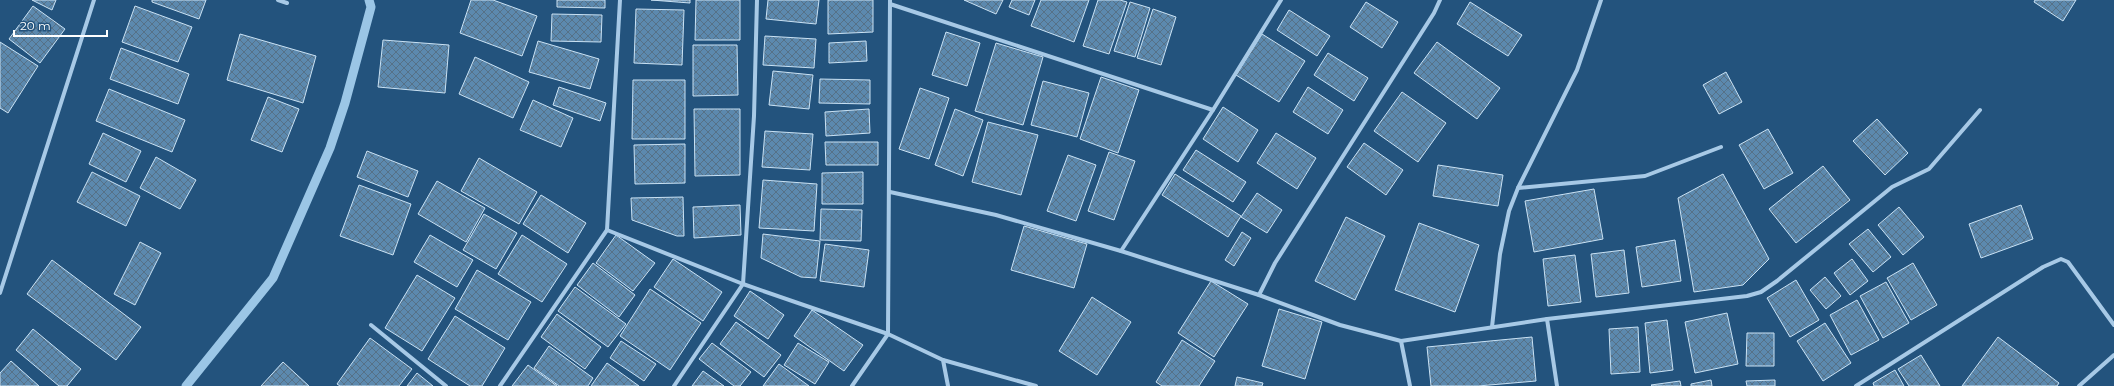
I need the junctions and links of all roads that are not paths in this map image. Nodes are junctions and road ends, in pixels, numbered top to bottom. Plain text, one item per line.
1 (94, 0) edge
2 (278, 0) edge
3 (620, 0) edge
4 (757, 0) edge
5 (1281, 0) edge
6 (1440, 0) edge
7 (1601, 0) edge
8 (890, 2) edge
9 (287, 3) dead end
10 (1213, 110) junction
11 (1980, 110) dead end
12 (1721, 147) dead end
13 (1518, 188) junction
14 (890, 192) junction
15 (607, 230) junction
16 (1121, 251) junction
17 (743, 284) junction
18 (0, 293) edge
19 (1259, 295) junction
20 (1547, 319) junction
21 (371, 325) dead end
22 (2114, 325) edge
23 (1492, 327) junction
24 (888, 334) junction
25 (1401, 341) junction
26 (2114, 355) edge
27 (943, 360) junction
28 (446, 386) edge
29 (500, 386) edge
30 (674, 386) edge
31 (852, 386) edge
32 (948, 386) edge
33 (1036, 386) edge
34 (1410, 386) edge
35 (1557, 386) edge
36 (1856, 386) edge
37 (2079, 386) edge

1 - 18 street
2 - 9 street
3 - 15 street
4 - 17 street
5 - 10 street
6 - 19 street
7 - 13 street
8 - 10 street
8 - 14 street
10 - 16 street
11 - 20 street
12 - 13 street
13 - 23 street
14 - 16 street
14 - 24 street
15 - 17 street
15 - 29 street
16 - 19 street
17 - 24 street
17 - 30 street
19 - 25 street
20 - 23 street
20 - 35 street
21 - 28 street
22 - 36 street
23 - 25 street
24 - 27 street
24 - 31 street
25 - 34 street
26 - 37 street
27 - 32 street
27 - 33 street

